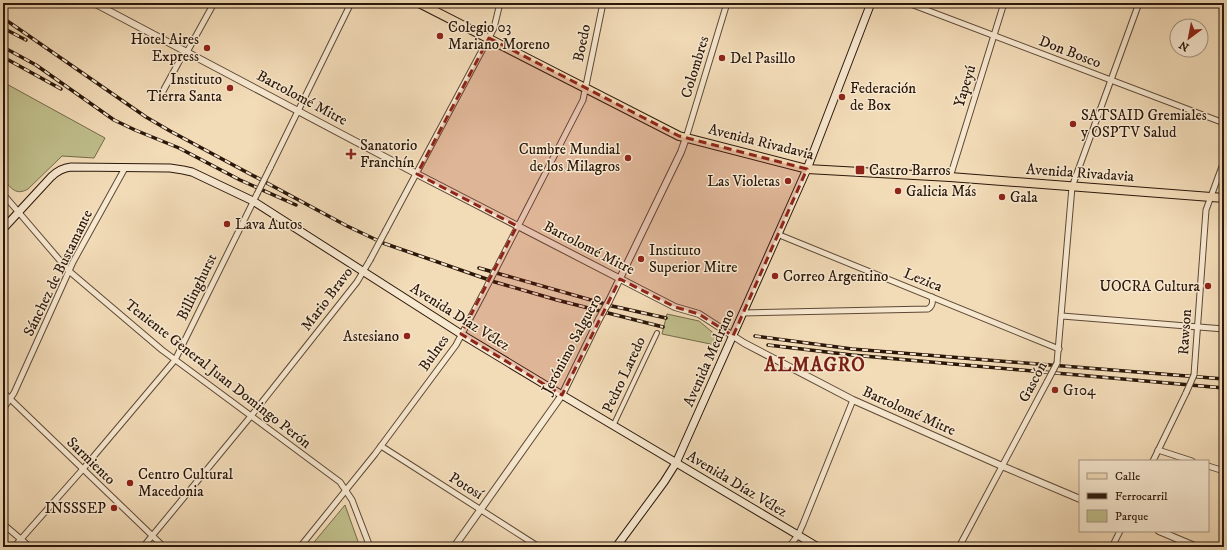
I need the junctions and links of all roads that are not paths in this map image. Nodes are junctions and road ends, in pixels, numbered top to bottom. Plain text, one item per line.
1 (94, 3) edge
2 (214, 3) edge
3 (351, 3) edge
4 (419, 3) edge
5 (500, 3) edge
6 (603, 3) edge
7 (727, 3) edge
8 (871, 3) edge
9 (908, 3) edge
10 (1004, 3) edge
11 (1139, 3) edge
12 (993, 35) junction
13 (489, 38) junction
14 (187, 52) junction
15 (1110, 81) junction
16 (585, 87) junction
17 (162, 93) dead end
18 (299, 111) junction
19 (1224, 123) edge
20 (686, 138) junction
21 (1224, 162) edge
22 (125, 168) junction
23 (807, 169) junction
24 (417, 174) junction
25 (950, 177) junction
26 (1072, 187) junction
27 (3, 194) edge
28 (1211, 197) junction
29 (1224, 198) edge
30 (253, 201) junction
31 (19, 212) junction
32 (517, 226) junction
33 (3, 229) edge
34 (778, 234) junction
35 (69, 271) junction
36 (363, 271) junction
37 (620, 279) junction
38 (932, 297) junction
39 (743, 313) junction
40 (1062, 316) junction
41 (1198, 327) junction
42 (1224, 329) edge
43 (657, 333) dead end
44 (462, 334) junction
45 (733, 336) junction
46 (1059, 349) junction
47 (175, 360) junction
48 (3, 392) edge
49 (562, 395) junction
50 (10, 400) junction
51 (853, 400) junction
52 (3, 409) edge
53 (250, 416) junction
54 (613, 426) junction
55 (381, 446) junction
56 (1158, 450) junction
57 (1153, 460) edge
58 (1189, 460) edge
59 (676, 463) junction
60 (1002, 466) junction
61 (1209, 466) edge
62 (83, 469) junction
63 (1224, 471) edge
64 (347, 490) junction
65 (1079, 498) edge
66 (480, 509) junction
67 (3, 524) edge
68 (1120, 532) edge
69 (1161, 532) edge
70 (798, 535) junction
71 (152, 536) junction
72 (21, 539) junction
73 (14, 547) edge
74 (30, 547) edge
75 (143, 547) edge
76 (164, 547) edge
77 (300, 547) edge
78 (370, 547) edge
79 (454, 547) edge
80 (539, 547) edge
81 (616, 547) edge
82 (789, 547) edge
83 (818, 547) edge
84 (959, 547) edge
85 (1112, 547) edge
86 (1197, 547) edge

1 - 14 street, Bartolomé Mitre
2 - 14 street
3 - 18 street, Billinghurst
4 - 13 main road, Avenida Rivadavia
5 - 13 street, Mario Bravo
6 - 16 street, Boedo
7 - 20 street, Colombres
8 - 23 main road, Avenida Medrano
9 - 12 street, Don Bosco
10 - 12 street, Yapeyú
11 - 15 street, Gascón
12 - 15 street, Don Bosco
12 - 25 street, Yapeyú
13 - 16 main road, Avenida Rivadavia
13 - 24 street, Mario Bravo
14 - 17 street
14 - 18 street, Bartolomé Mitre
15 - 19 street, Don Bosco
15 - 26 street, Gascón
16 - 20 main road, Avenida Rivadavia
16 - 32 street, Bulnes
18 - 24 street, Bartolomé Mitre
18 - 30 street, Billinghurst, bridge
20 - 23 main road, Avenida Rivadavia
20 - 37 street, Jerónimo Salguero
21 - 28 street, Rawson
22 - 30 main road, Avenida Díaz Vélez
22 - 31 main road, Avenida Díaz Vélez
22 - 35 street, Sánchez de Bustamante
23 - 25 main road, Avenida Rivadavia
23 - 34 main road, Avenida Medrano
24 - 32 street, Bartolomé Mitre
24 - 36 street, Mario Bravo, bridge
25 - 26 main road, Avenida Rivadavia
26 - 28 main road, Avenida Rivadavia
26 - 40 street, Gascón
27 - 31 street, Teniente General Juan Domingo Perón
28 - 29 main road, Avenida Rivadavia
28 - 41 street, Rawson
30 - 36 main road, Avenida Díaz Vélez
30 - 47 street, Billinghurst
31 - 33 main road
31 - 35 street, Teniente General Juan Domingo Perón
32 - 37 street, Bartolomé Mitre
32 - 44 street, Bulnes, bridge
34 - 38 street, Lezica
34 - 39 main road, Avenida Medrano
35 - 47 street, Teniente General Juan Domingo Perón
35 - 50 street, Sánchez de Bustamante
36 - 44 main road, Avenida Díaz Vélez
36 - 53 street, Mario Bravo
37 - 45 street, Bartolomé Mitre
37 - 49 street, Jerónimo Salguero, bridge
38 - 39 street
38 - 46 street, Lezica
39 - 45 main road, Avenida Medrano
40 - 41 street
40 - 46 street, Gascón
41 - 42 street
41 - 56 street, Rawson, bridge
43 - 54 street, Pedro Laredo
44 - 49 main road, Avenida Díaz Vélez
44 - 55 street, Bulnes
45 - 51 street, Bartolomé Mitre
45 - 59 main road, Avenida Medrano
46 - 60 street, Gascón, bridge
47 - 53 street, Teniente General Juan Domingo Perón
47 - 62 street, Billinghurst
48 - 50 street, Sarmiento
49 - 54 main road, Avenida Díaz Vélez
49 - 66 street, Jerónimo Salguero
50 - 52 street, Sánchez de Bustamante
50 - 62 street, Sarmiento
51 - 60 street, Bartolomé Mitre
51 - 70 street
53 - 64 street, Teniente General Juan Domingo Perón
53 - 71 street, Mario Bravo
54 - 59 main road, Avenida Díaz Vélez
55 - 64 street, Bulnes
55 - 66 street, Potosí
56 - 57 street, Rawson
56 - 58 street
59 - 70 main road, Avenida Díaz Vélez
59 - 81 main road, Avenida Medrano
60 - 65 street, Bartolomé Mitre
60 - 84 street, Gascón
61 - 63 street
62 - 71 street, Sarmiento
62 - 72 street, Billinghurst
64 - 77 street, Bulnes
64 - 78 street, Teniente General Juan Domingo Perón
66 - 79 street, Jerónimo Salguero
66 - 80 street, Potosí
67 - 72 street
68 - 85 street
69 - 86 street
70 - 82 street
70 - 83 main road, Avenida Díaz Vélez
71 - 75 street, Mario Bravo
71 - 76 street, Sarmiento
72 - 73 street, Billinghurst
72 - 74 street

